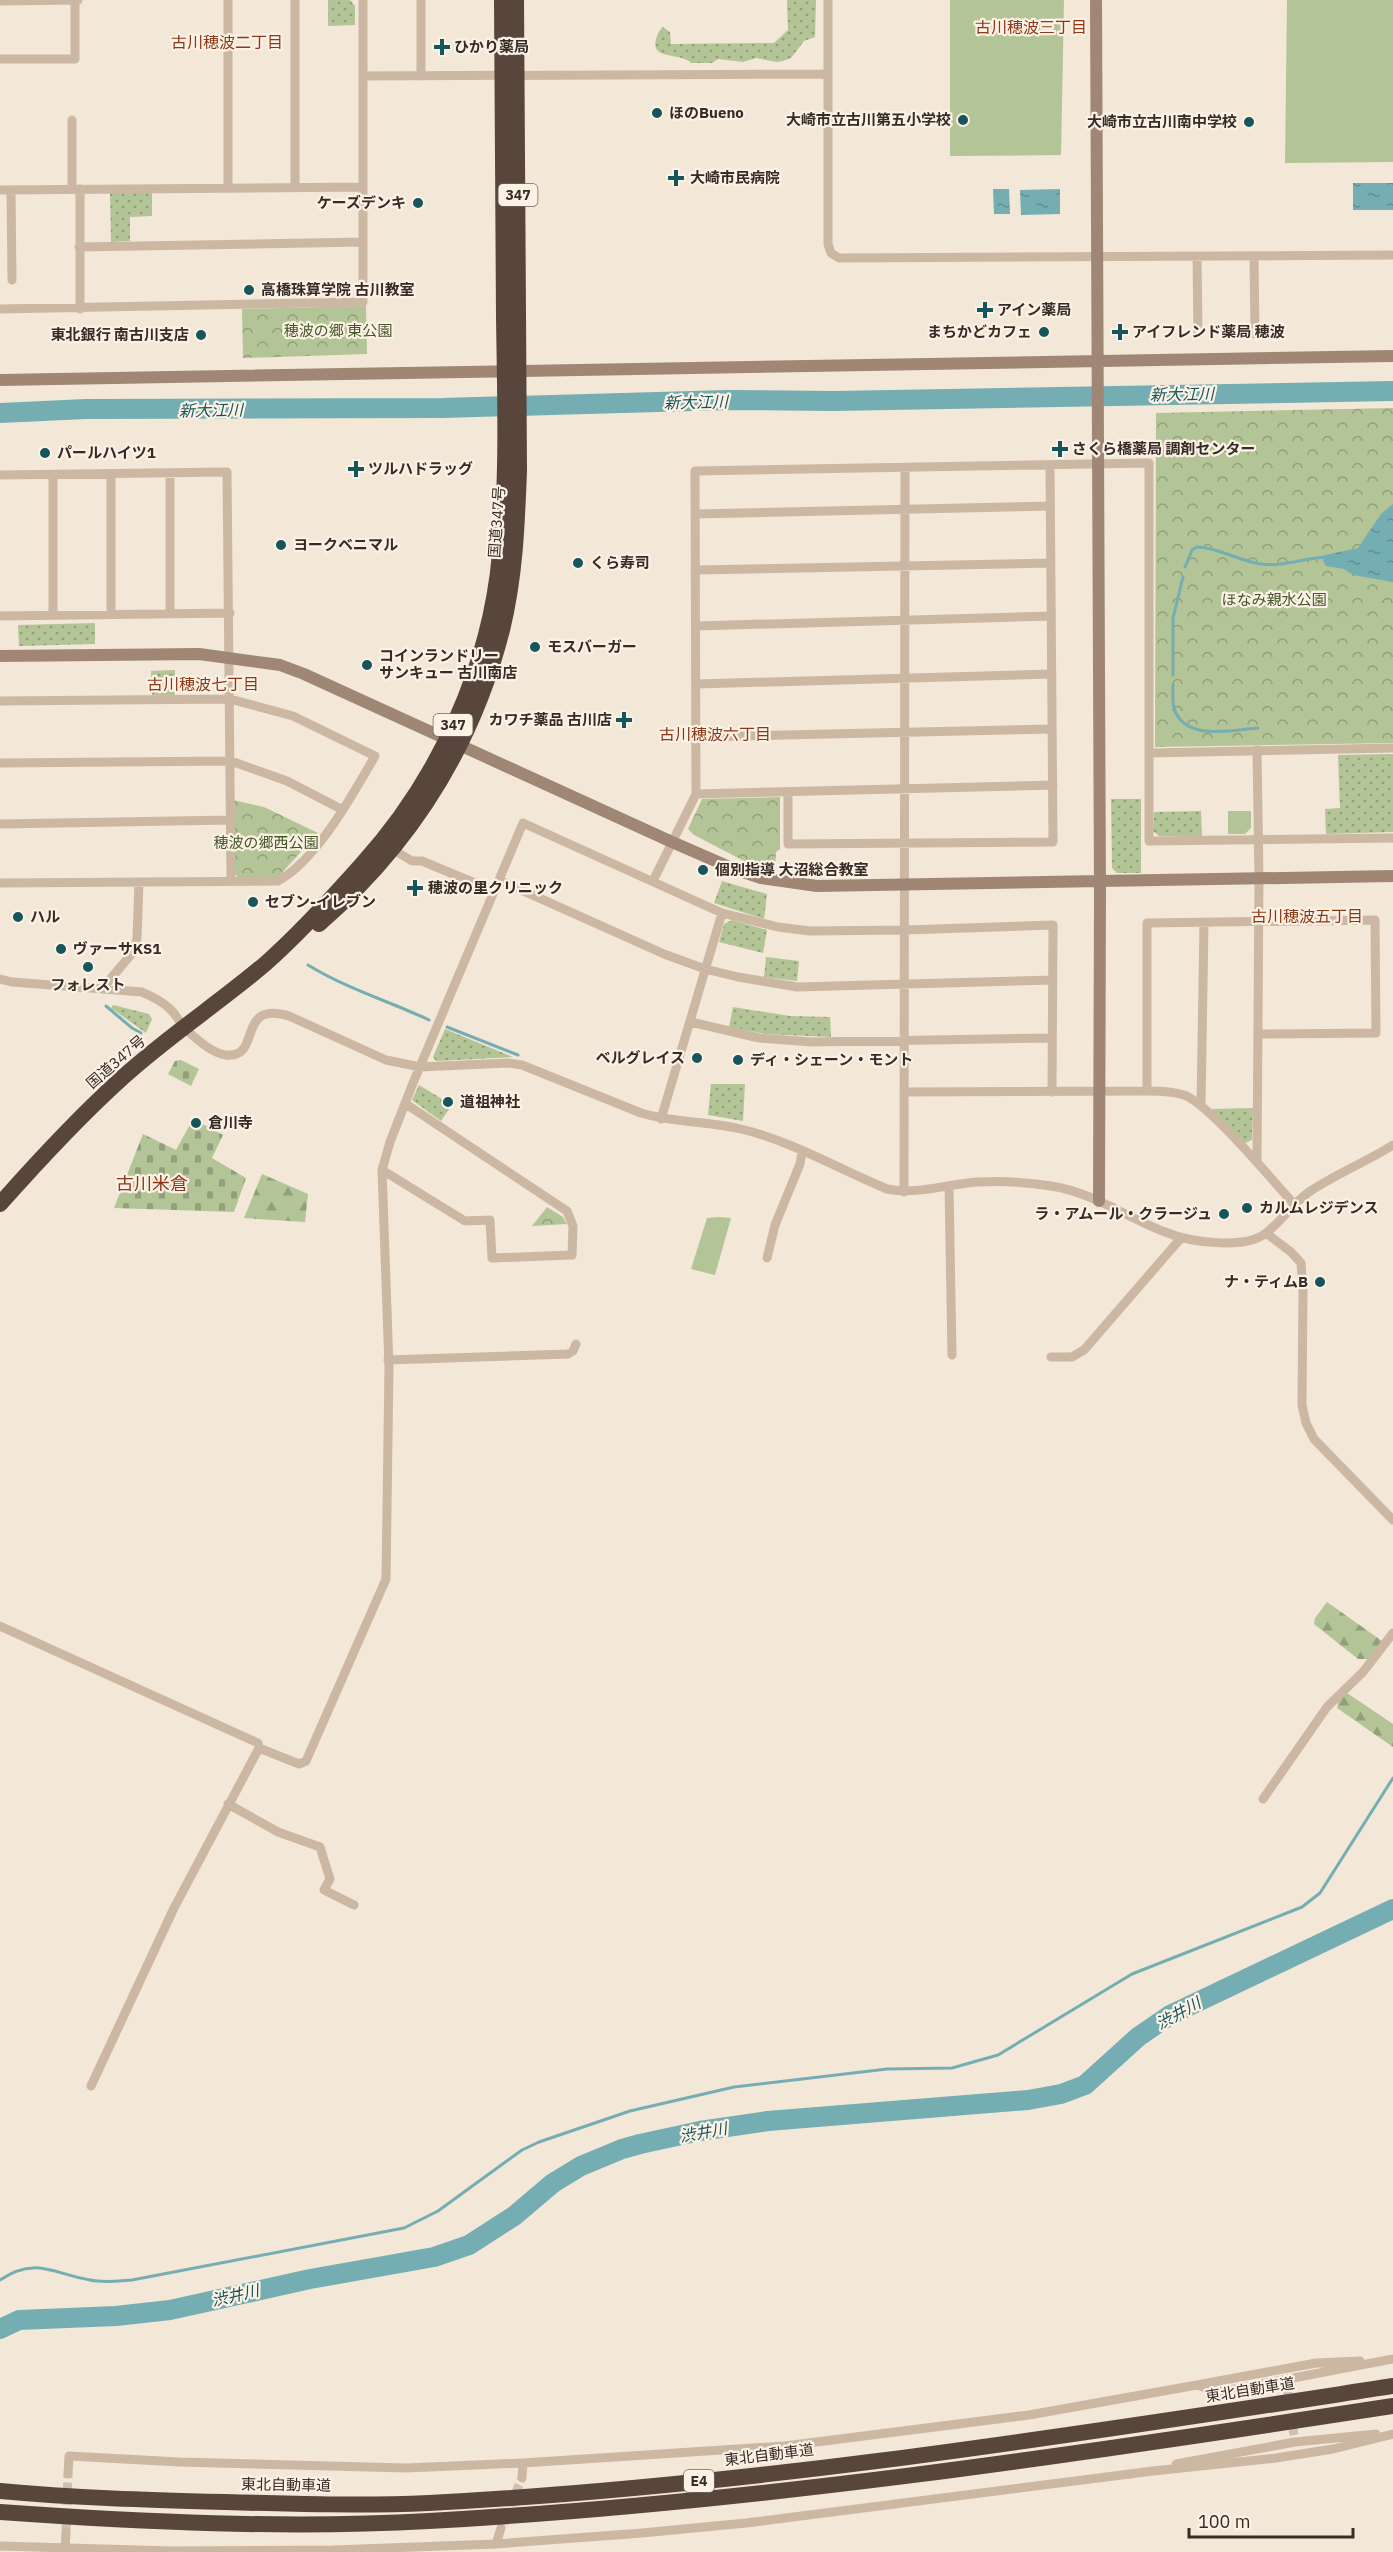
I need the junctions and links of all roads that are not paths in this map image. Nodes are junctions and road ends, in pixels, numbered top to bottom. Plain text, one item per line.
1 (75, 0) edge
2 (81, 0) edge
3 (228, 0) edge
4 (295, 0) edge
5 (363, 0) edge
6 (421, 0) edge
7 (502, 0) edge
8 (516, 0) edge
9 (828, 0) edge
10 (1096, 0) edge
11 (0, 1) edge
12 (0, 59) edge
13 (828, 74) junction
14 (509, 75) junction
15 (363, 76) junction
16 (421, 76) junction
17 (72, 120) dead end
18 (295, 187) junction
19 (363, 187) junction
20 (228, 188) junction
21 (76, 189) junction
22 (0, 190) edge
23 (10, 190) junction
24 (363, 242) junction
25 (79, 247) junction
26 (1393, 255) edge
27 (1197, 256) junction
28 (1254, 256) junction
29 (1098, 257) junction
30 (12, 280) dead end
31 (0, 309) edge
32 (80, 309) junction
33 (1198, 334) dead end
34 (1255, 334) dead end
35 (1393, 356) edge
36 (1098, 361) junction
37 (512, 371) junction
38 (0, 380) edge
39 (1100, 464) junction
40 (1050, 465) junction
41 (905, 468) junction
42 (170, 473) junction
43 (111, 474) junction
44 (53, 475) junction
45 (0, 476) edge
46 (1050, 506) junction
47 (905, 509) junction
48 (695, 514) junction
49 (1051, 563) junction
50 (905, 566) junction
51 (695, 570) junction
52 (230, 613) junction
53 (111, 614) junction
54 (170, 614) junction
55 (53, 615) junction
56 (0, 616) edge
57 (1051, 616) junction
58 (905, 620) junction
59 (696, 627) junction
60 (0, 656) edge
61 (230, 657) junction
62 (1052, 674) junction
63 (905, 678) junction
64 (697, 684) junction
65 (230, 699) junction
66 (0, 701) edge
67 (1052, 729) junction
68 (905, 732) junction
69 (697, 737) junction
70 (454, 742) junction
71 (1393, 748) edge
72 (1257, 750) junction
73 (1149, 753) junction
74 (231, 761) junction
75 (0, 763) edge
76 (1053, 785) junction
77 (905, 789) junction
78 (788, 792) junction
79 (696, 794) junction
80 (343, 810) junction
81 (231, 820) junction
82 (0, 824) edge
83 (1393, 838) edge
84 (1259, 840) junction
85 (672, 843) junction
86 (905, 843) junction
87 (392, 849) junction
88 (1393, 876) edge
89 (1259, 878) junction
90 (499, 880) junction
91 (231, 881) junction
92 (653, 881) junction
93 (1100, 881) junction
94 (139, 882) junction
95 (0, 883) edge
96 (905, 885) junction
97 (494, 891) junction
98 (722, 913) junction
99 (1259, 921) junction
100 (1204, 922) junction
101 (905, 930) junction
102 (267, 961) junction
103 (705, 969) junction
104 (0, 979) edge
105 (1052, 980) junction
106 (904, 984) junction
107 (102, 989) junction
108 (691, 1022) junction
109 (184, 1028) junction
110 (1259, 1034) junction
111 (1052, 1038) junction
112 (905, 1041) junction
113 (420, 1067) junction
114 (1147, 1091) junction
115 (904, 1092) junction
116 (1052, 1092) junction
117 (1100, 1092) junction
118 (405, 1104) junction
119 (1201, 1106) junction
120 (661, 1119) junction
121 (1393, 1145) edge
122 (802, 1152) junction
123 (1257, 1162) junction
124 (382, 1170) junction
125 (949, 1186) junction
126 (904, 1192) junction
127 (1099, 1201) junction
128 (0, 1203) edge
129 (1293, 1203) junction
130 (1266, 1233) junction
131 (1181, 1238) junction
132 (767, 1258) dead end
133 (576, 1344) dead end
134 (952, 1355) dead end
135 (1051, 1357) dead end
136 (388, 1360) junction
137 (1393, 1520) edge
138 (0, 1626) edge
139 (1393, 1633) edge
140 (259, 1748) junction
141 (1263, 1799) dead end
142 (228, 1804) junction
143 (354, 1905) dead end
144 (91, 2085) dead end
145 (1393, 2359) edge
146 (1382, 2360) junction
147 (1197, 2385) junction
148 (1393, 2385) edge
149 (1393, 2406) edge
150 (1393, 2434) edge
151 (523, 2463) junction
152 (1153, 2471) junction
153 (68, 2474) tunnel mouth
154 (522, 2478) tunnel mouth
155 (0, 2492) edge
156 (0, 2512) edge
157 (501, 2528) tunnel mouth
158 (66, 2532) tunnel mouth
159 (496, 2544) junction
160 (0, 2546) edge
161 (65, 2549) junction

1 - 2 street
1 - 11 street
1 - 12 street
3 - 20 street
4 - 18 street
5 - 15 street
6 - 16 street
7 - 14 highway, 国道347号 / 347
8 - 14 highway, 国道347号 / 347
9 - 13 street
10 - 29 street
13 - 14 street
13 - 29 street
14 - 16 street
14 - 37 highway, 国道347号 / 347
15 - 16 street
15 - 19 street
17 - 21 street
18 - 19 street
18 - 20 street
19 - 24 street
20 - 21 street
21 - 23 street
21 - 25 street
22 - 23 street
23 - 30 street
24 - 25 street
24 - 32 street
25 - 32 street
26 - 28 street
27 - 28 street
27 - 29 street
27 - 33 street
28 - 34 street
29 - 36 street
31 - 32 street
35 - 36 street
36 - 37 street
36 - 39 street
37 - 38 street
37 - 70 highway, 国道347号 / 347
39 - 40 street
39 - 73 street
39 - 93 street
40 - 41 street
40 - 46 street
41 - 47 street
41 - 48 street
42 - 43 street
42 - 52 street
42 - 54 street
43 - 44 street
43 - 53 street
44 - 45 street
44 - 55 street
46 - 47 street
46 - 49 street
47 - 48 street
47 - 50 street
48 - 51 street
49 - 50 street
49 - 57 street
50 - 51 street
50 - 58 street
51 - 59 street
52 - 54 street
52 - 61 street
53 - 54 street
53 - 55 street
55 - 56 street
57 - 58 street
57 - 62 street
58 - 59 street
58 - 63 street
59 - 64 street
60 - 61 street
61 - 65 street
61 - 70 street
62 - 63 street
62 - 67 street
63 - 64 street
63 - 68 street
64 - 69 street
65 - 66 street
65 - 74 street
65 - 80 street
67 - 68 street
67 - 76 street
68 - 69 street
68 - 77 street
69 - 79 street
70 - 85 street
70 - 87 highway, 国道347号 / 347
70 - 102 highway, 国道347号 / 347
71 - 72 street
72 - 73 street
72 - 84 street
73 - 84 street
74 - 75 street
74 - 80 street
74 - 81 street
76 - 77 street
76 - 86 street
77 - 78 street
77 - 86 street
78 - 79 street
78 - 86 street
79 - 85 street
80 - 91 street
81 - 82 street
81 - 91 street
83 - 84 street
84 - 89 street
85 - 92 street
85 - 96 street
86 - 96 street
87 - 97 street
87 - 102 highway, 国道347号 / 347
88 - 89 street
89 - 93 street
89 - 99 street
90 - 92 street
90 - 97 street
90 - 103 street
91 - 94 street
92 - 98 street
93 - 96 street
93 - 117 street
94 - 95 street
94 - 107 street
96 - 101 street
97 - 113 street
98 - 101 street
98 - 103 street
99 - 100 street
99 - 110 street
99 - 110 street
100 - 114 street
100 - 119 street
101 - 105 street
101 - 106 street
102 - 109 highway, 国道347号 / 347
103 - 106 street
103 - 108 street
104 - 107 street
105 - 106 street
105 - 111 street
106 - 112 street
107 - 109 street
108 - 112 street
108 - 120 street
109 - 113 street
109 - 128 highway, 国道347号 / 347
110 - 123 street
111 - 112 street
111 - 116 street
112 - 115 street
113 - 118 street
113 - 120 street
114 - 117 street
114 - 119 street
115 - 116 street
115 - 126 street
116 - 117 street
117 - 127 street
118 - 124 street
118 - 124 street
119 - 123 street
120 - 122 street
121 - 129 street
122 - 126 street
122 - 132 street
123 - 129 street
124 - 136 street
125 - 126 street
125 - 127 street
125 - 134 street
127 - 131 street
129 - 130 street
130 - 131 street
130 - 137 street
131 - 135 street
133 - 136 street
136 - 140 street
138 - 140 street
139 - 141 street
140 - 142 street
142 - 143 street
142 - 144 street
145 - 146 street
146 - 147 street
146 - 147 street
147 - 151 street
148 - 155 highway, 東北自動車道 / E4
149 - 156 highway, E4
150 - 152 street
150 - 152 street
151 - 153 street
151 - 154 street
152 - 159 street
157 - 159 street
158 - 161 street
159 - 161 street
160 - 161 street

